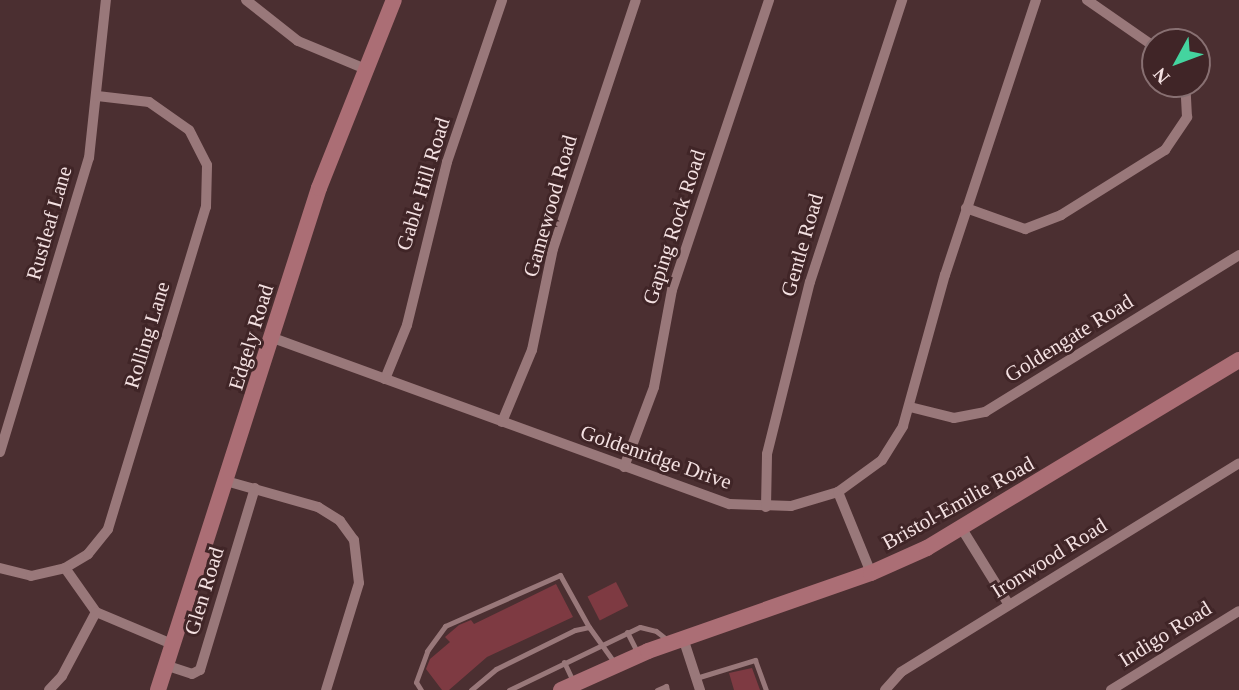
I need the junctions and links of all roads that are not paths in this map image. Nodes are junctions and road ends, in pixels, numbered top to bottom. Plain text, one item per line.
1 (106, 0) edge
2 (394, 0) edge
3 (502, 0) edge
4 (636, 0) edge
5 (769, 0) edge
6 (902, 0) edge
7 (1036, 0) edge
8 (1087, 0) edge
9 (254, 3) edge
10 (1141, 37) edge
11 (368, 70) junction
12 (97, 96) junction
13 (1186, 98) edge
14 (966, 208) junction
15 (1239, 255) edge
16 (273, 338) junction
17 (1239, 360) edge
18 (384, 379) junction
19 (910, 407) junction
20 (502, 422) junction
21 (0, 452) edge
22 (1239, 463) edge
23 (624, 467) junction
24 (226, 481) junction
25 (255, 488) junction
26 (838, 492) junction
27 (766, 507) junction
28 (962, 529) junction
29 (0, 568) edge
30 (65, 568) junction
31 (871, 573) junction
32 (1009, 605) junction
33 (1239, 611) edge
34 (96, 612) junction
35 (589, 627) junction
36 (627, 632) junction
37 (677, 640) junction
38 (172, 644) junction
39 (604, 644) junction
40 (639, 655) junction
41 (564, 662) junction
42 (165, 665) junction
43 (615, 665) junction
44 (697, 686) edge
45 (568, 687) edge
46 (49, 690) edge
47 (158, 690) edge
48 (326, 690) edge
49 (421, 690) edge
50 (471, 690) edge
51 (509, 690) edge
52 (657, 690) edge
53 (667, 690) edge
54 (766, 690) edge
55 (885, 690) edge
56 (1111, 690) edge

1 - 12 street, Rustleaf Lane
2 - 11 main road, Edgely Road
3 - 18 street, Gable Hill Road
4 - 20 street, Gamewood Road
5 - 23 street, Gaping Rock Road
6 - 27 street, Gentle Road
7 - 14 street, Goldenridge Drive
8 - 10 street
9 - 11 street
11 - 16 main road, Edgely Road
12 - 21 street, Rustleaf Lane
12 - 30 street, Rolling Lane
13 - 14 street
14 - 19 street, Goldenridge Drive
15 - 19 street, Goldengate Road
16 - 18 street, Goldenridge Drive
16 - 24 main road, Edgely Road
17 - 28 main road, Bristol-Emilie Road
18 - 20 street, Goldenridge Drive
19 - 26 street, Goldenridge Drive
20 - 23 street, Goldenridge Drive
22 - 32 street, Ironwood Road
23 - 27 street, Goldenridge Drive
24 - 25 street
24 - 38 main road, Edgely Road
25 - 42 street, Glen Road
25 - 48 street
26 - 27 street, Goldenridge Drive
26 - 31 street
28 - 31 main road, Bristol-Emilie Road
28 - 32 street
29 - 30 street, Rolling Lane
30 - 34 street
31 - 37 main road, Bristol-Emilie Road
32 - 55 street, Ironwood Road
33 - 56 street, Indigo Road
34 - 38 street
34 - 46 street
35 - 39 lane
35 - 49 lane
35 - 50 lane
36 - 37 lane
36 - 39 lane
36 - 40 lane
37 - 40 main road, Bristol-Emilie Road
37 - 44 street
38 - 42 main road, Edgely Road
39 - 41 lane
39 - 43 lane
40 - 43 main road, Bristol-Emilie Road
41 - 45 lane
41 - 51 lane
42 - 47 main road, Edgely Road
43 - 45 main road, Bristol-Emilie Road
44 - 54 lane
52 - 53 lane

